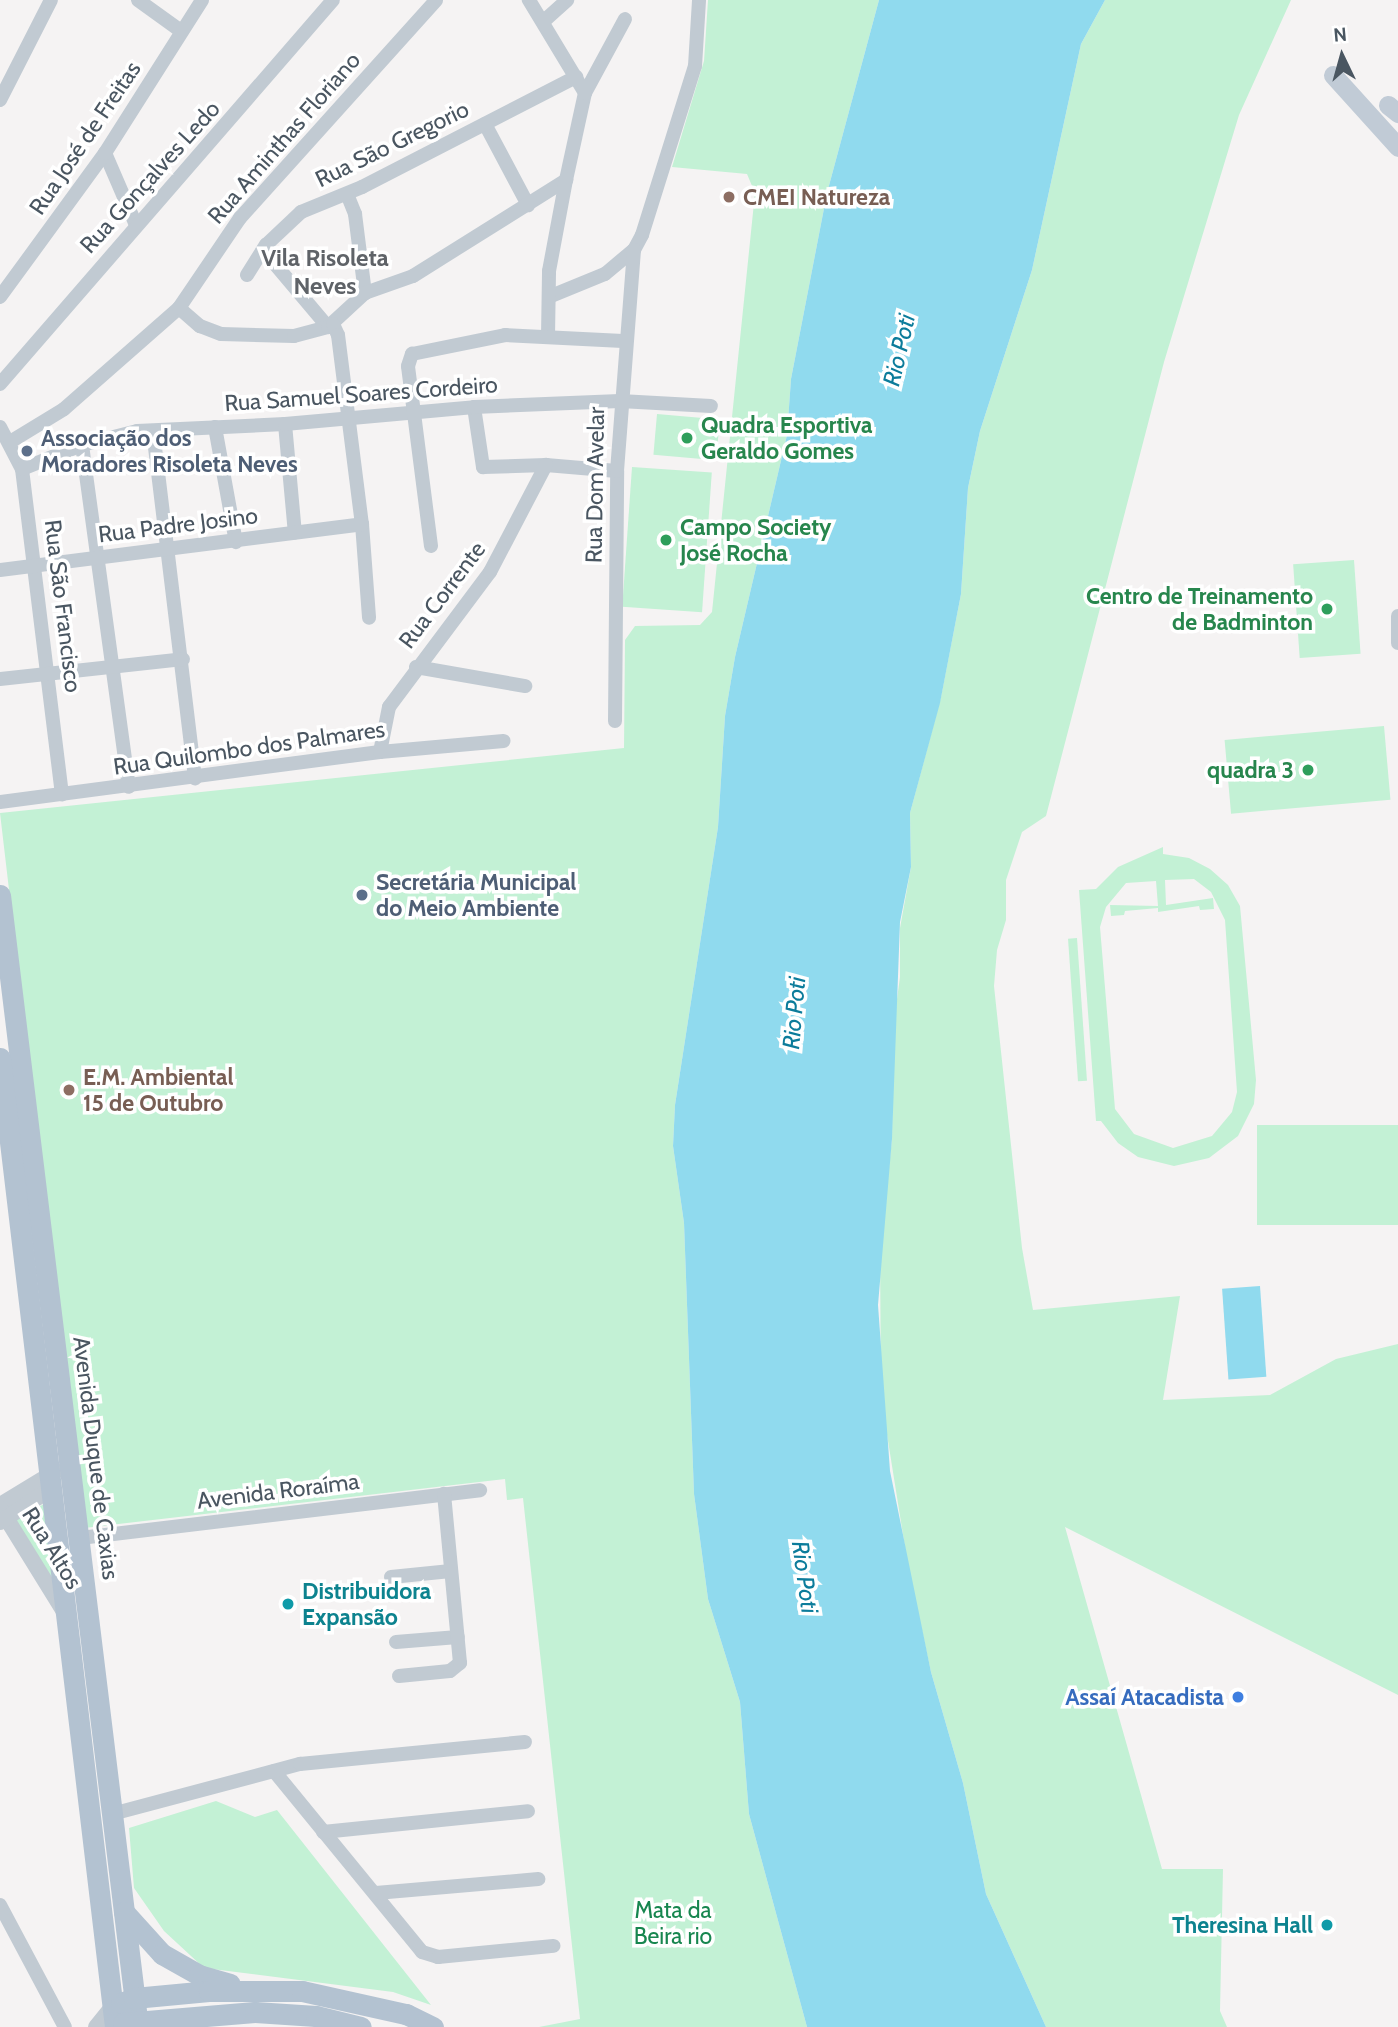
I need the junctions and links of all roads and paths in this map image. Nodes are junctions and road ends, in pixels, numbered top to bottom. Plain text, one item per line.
1 (51, 0) edge
2 (138, 0) edge
3 (202, 0) edge
4 (333, 0) edge
5 (436, 0) edge
6 (529, 0) edge
7 (567, 0) edge
8 (699, 0) edge
9 (625, 19) dead end
10 (545, 20) junction
11 (181, 31) junction
12 (1333, 75) dead end
13 (576, 77) junction
14 (585, 93) junction
15 (0, 100) edge
16 (485, 124) junction
17 (1398, 147) edge
18 (105, 153) junction
19 (566, 180) junction
20 (346, 194) junction
21 (528, 205) junction
22 (136, 225) junction
23 (263, 250) junction
24 (634, 250) junction
25 (247, 275) dead end
26 (365, 293) junction
27 (551, 296) junction
28 (0, 297) edge
29 (179, 308) junction
30 (330, 326) junction
31 (548, 337) junction
32 (623, 341) junction
33 (0, 384) edge
34 (620, 401) junction
35 (710, 406) dead end
36 (474, 407) junction
37 (414, 413) junction
38 (348, 419) junction
39 (285, 424) junction
40 (0, 427) edge
41 (215, 427) junction
42 (153, 431) junction
43 (10, 442) junction
44 (82, 445) junction
45 (546, 465) junction
46 (22, 469) junction
47 (617, 471) junction
48 (362, 524) junction
49 (295, 533) junction
50 (236, 542) junction
51 (431, 546) dead end
52 (167, 550) junction
53 (100, 558) junction
54 (34, 566) junction
55 (0, 570) edge
56 (1398, 616) edge
57 (369, 618) dead end
58 (1398, 643) edge
59 (183, 659) junction
60 (114, 667) junction
61 (415, 667) junction
62 (49, 674) junction
63 (0, 679) edge
64 (525, 686) dead end
65 (615, 720) dead end
66 (504, 741) dead end
67 (380, 752) junction
68 (195, 778) junction
69 (129, 787) junction
70 (62, 795) junction
71 (0, 803) edge
72 (0, 895) edge
73 (4, 971) edge
74 (0, 1058) edge
75 (72, 1475) junction
76 (48, 1482) junction
77 (480, 1490) dead end
78 (444, 1494) junction
79 (2, 1513) edge
80 (80, 1538) junction
81 (451, 1571) junction
82 (391, 1577) dead end
83 (65, 1613) junction
84 (458, 1637) junction
85 (396, 1643) dead end
86 (399, 1676) dead end
87 (525, 1742) dead end
88 (274, 1771) junction
89 (528, 1811) dead end
90 (112, 1814) junction
91 (323, 1832) junction
92 (538, 1880) dead end
93 (376, 1893) junction
94 (0, 1905) edge
95 (124, 1912) junction
96 (553, 1946) dead end
97 (256, 1990) junction
98 (134, 1997) junction
99 (255, 2012) junction
100 (108, 2022) edge
101 (137, 2023) edge
102 (65, 2027) edge
103 (191, 2027) edge
104 (361, 2027) edge
105 (433, 2027) edge

1 - 15 street
2 - 11 street
3 - 11 street, Rua José de Freitas
4 - 22 street, Rua Gonçalves Ledo
5 - 29 street, Rua Aminthas Floriano
6 - 10 street
7 - 10 street
8 - 24 street, Rua Dom Avelar
9 - 14 street
10 - 13 street
11 - 18 street, Rua José de Freitas
12 - 17 main road
13 - 14 street
13 - 16 street, Rua São Gregorio
14 - 19 street
16 - 20 street, Rua São Gregorio
16 - 21 street
18 - 22 street
18 - 28 street, Rua José de Freitas
19 - 21 street
19 - 27 street
20 - 23 street, Rua São Gregorio
20 - 26 street
21 - 26 street
22 - 33 street, Rua Gonçalves Ledo
23 - 25 street, Rua São Gregorio
23 - 30 street
24 - 27 street
24 - 32 street, Rua Dom Avelar
26 - 30 street
27 - 31 street
29 - 30 street
29 - 43 street, Rua Aminthas Floriano
30 - 38 street
31 - 32 street
31 - 37 street
32 - 34 street, Rua Dom Avelar
34 - 35 street, Rua Samuel Soares Cordeiro
34 - 36 street, Rua Samuel Soares Cordeiro
34 - 47 street, Rua Dom Avelar
36 - 37 street, Rua Samuel Soares Cordeiro
36 - 45 street
37 - 38 street, Rua Samuel Soares Cordeiro
37 - 51 street
38 - 39 street, Rua Samuel Soares Cordeiro
38 - 48 street
39 - 41 street, Rua Samuel Soares Cordeiro
39 - 49 street
40 - 43 street, Rua São Francisco
41 - 42 street, Rua Samuel Soares Cordeiro
41 - 50 street
42 - 44 street, Rua Samuel Soares Cordeiro
42 - 52 street
43 - 46 street, Rua São Francisco
44 - 46 street, Rua Samuel Soares Cordeiro
44 - 53 street
45 - 47 street
45 - 61 street, Rua Corrente
46 - 54 street, Rua São Francisco
47 - 65 street, Rua Dom Avelar
48 - 49 street, Rua Padre Josino
48 - 57 street
49 - 50 street, Rua Padre Josino
50 - 52 street, Rua Padre Josino
52 - 53 street, Rua Padre Josino
52 - 59 street
53 - 54 street, Rua Padre Josino
53 - 60 street
54 - 55 street, Rua Padre Josino
54 - 62 street, Rua São Francisco
56 - 58 street
59 - 60 street
59 - 68 street
60 - 62 street
60 - 69 street
61 - 64 street
61 - 67 street, Rua Corrente
62 - 63 street
62 - 70 street, Rua São Francisco
66 - 67 street, Rua Quilombo dos Palmares
67 - 68 street, Rua Quilombo dos Palmares
68 - 69 street, Rua Quilombo dos Palmares
69 - 70 street, Rua Quilombo dos Palmares
70 - 71 street, Rua Quilombo dos Palmares
72 - 73 main road, Avenida Duque de Caxias
73 - 75 main road, Avenida Duque de Caxias
74 - 76 main road, Avenida Duque de Caxias
75 - 76 street
75 - 80 main road, Avenida Duque de Caxias
76 - 79 street
76 - 83 main road, Avenida Duque de Caxias
77 - 78 street, Avenida Roraíma
78 - 80 street, Avenida Roraíma
78 - 81 street
79 - 83 street, Rua Altos
80 - 90 main road, Avenida Duque de Caxias
81 - 82 street
81 - 84 street
83 - 100 main road, Avenida Duque de Caxias
84 - 85 street
84 - 86 street
87 - 88 street
88 - 90 street
88 - 91 street
89 - 91 street
90 - 95 main road, Avenida Duque de Caxias
91 - 93 street
92 - 93 street
93 - 96 street
94 - 102 street
95 - 97 main road
95 - 98 main road, Avenida Duque de Caxias
97 - 98 main road
97 - 105 main road
98 - 100 main road
98 - 101 main road, Avenida Duque de Caxias
99 - 101 main road
99 - 103 main road
99 - 104 main road
100 - 101 main road

